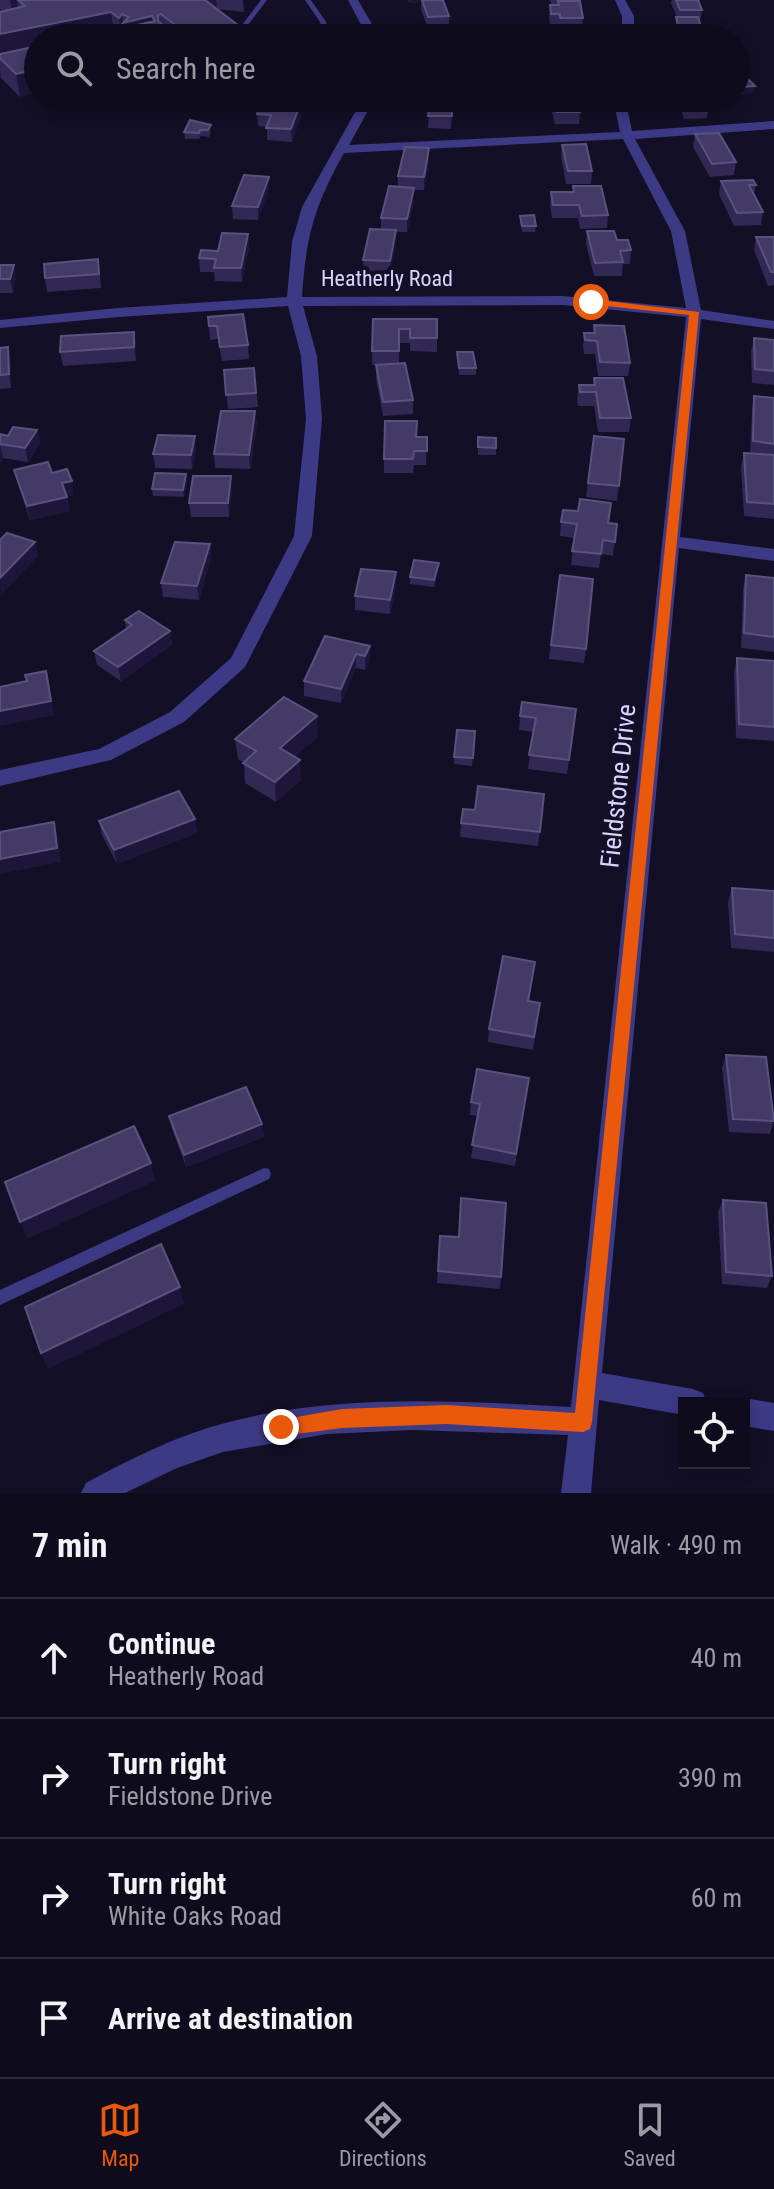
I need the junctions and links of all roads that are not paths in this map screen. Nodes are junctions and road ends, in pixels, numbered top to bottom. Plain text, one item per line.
1 (264, 0) edge
2 (308, 0) edge
3 (353, 0) edge
4 (620, 0) edge
5 (246, 24) edge
6 (324, 24) edge
7 (366, 24) edge
8 (628, 24) edge
9 (361, 112) edge
10 (620, 112) edge
11 (774, 125) edge
12 (627, 135) junction
13 (341, 149) junction
14 (294, 300) junction
15 (694, 312) junction
16 (0, 324) edge
17 (774, 325) edge
18 (671, 541) junction
19 (774, 555) edge
20 (0, 778) edge
21 (264, 1174) dead end
22 (0, 1298) edge
23 (588, 1384) junction
24 (678, 1400) edge
25 (750, 1413) edge
26 (774, 1417) edge
27 (583, 1422) junction
28 (96, 1493) edge
29 (576, 1493) edge

1 - 5 lane
2 - 6 lane
3 - 7 street
4 - 8 street
9 - 13 street
10 - 12 street, Fieldstone Drive
11 - 12 street
12 - 13 street
12 - 15 street, Fieldstone Drive
13 - 14 street
14 - 15 street, Heatherly Road
14 - 16 street, Heatherly Road
14 - 20 street
15 - 17 street, Heatherly Road
15 - 18 street, Fieldstone Drive
18 - 19 street
18 - 23 street, Fieldstone Drive
21 - 22 lane
23 - 24 street
23 - 27 street, Fieldstone Drive
25 - 26 street
27 - 28 street
27 - 29 street, Fieldstone Drive

